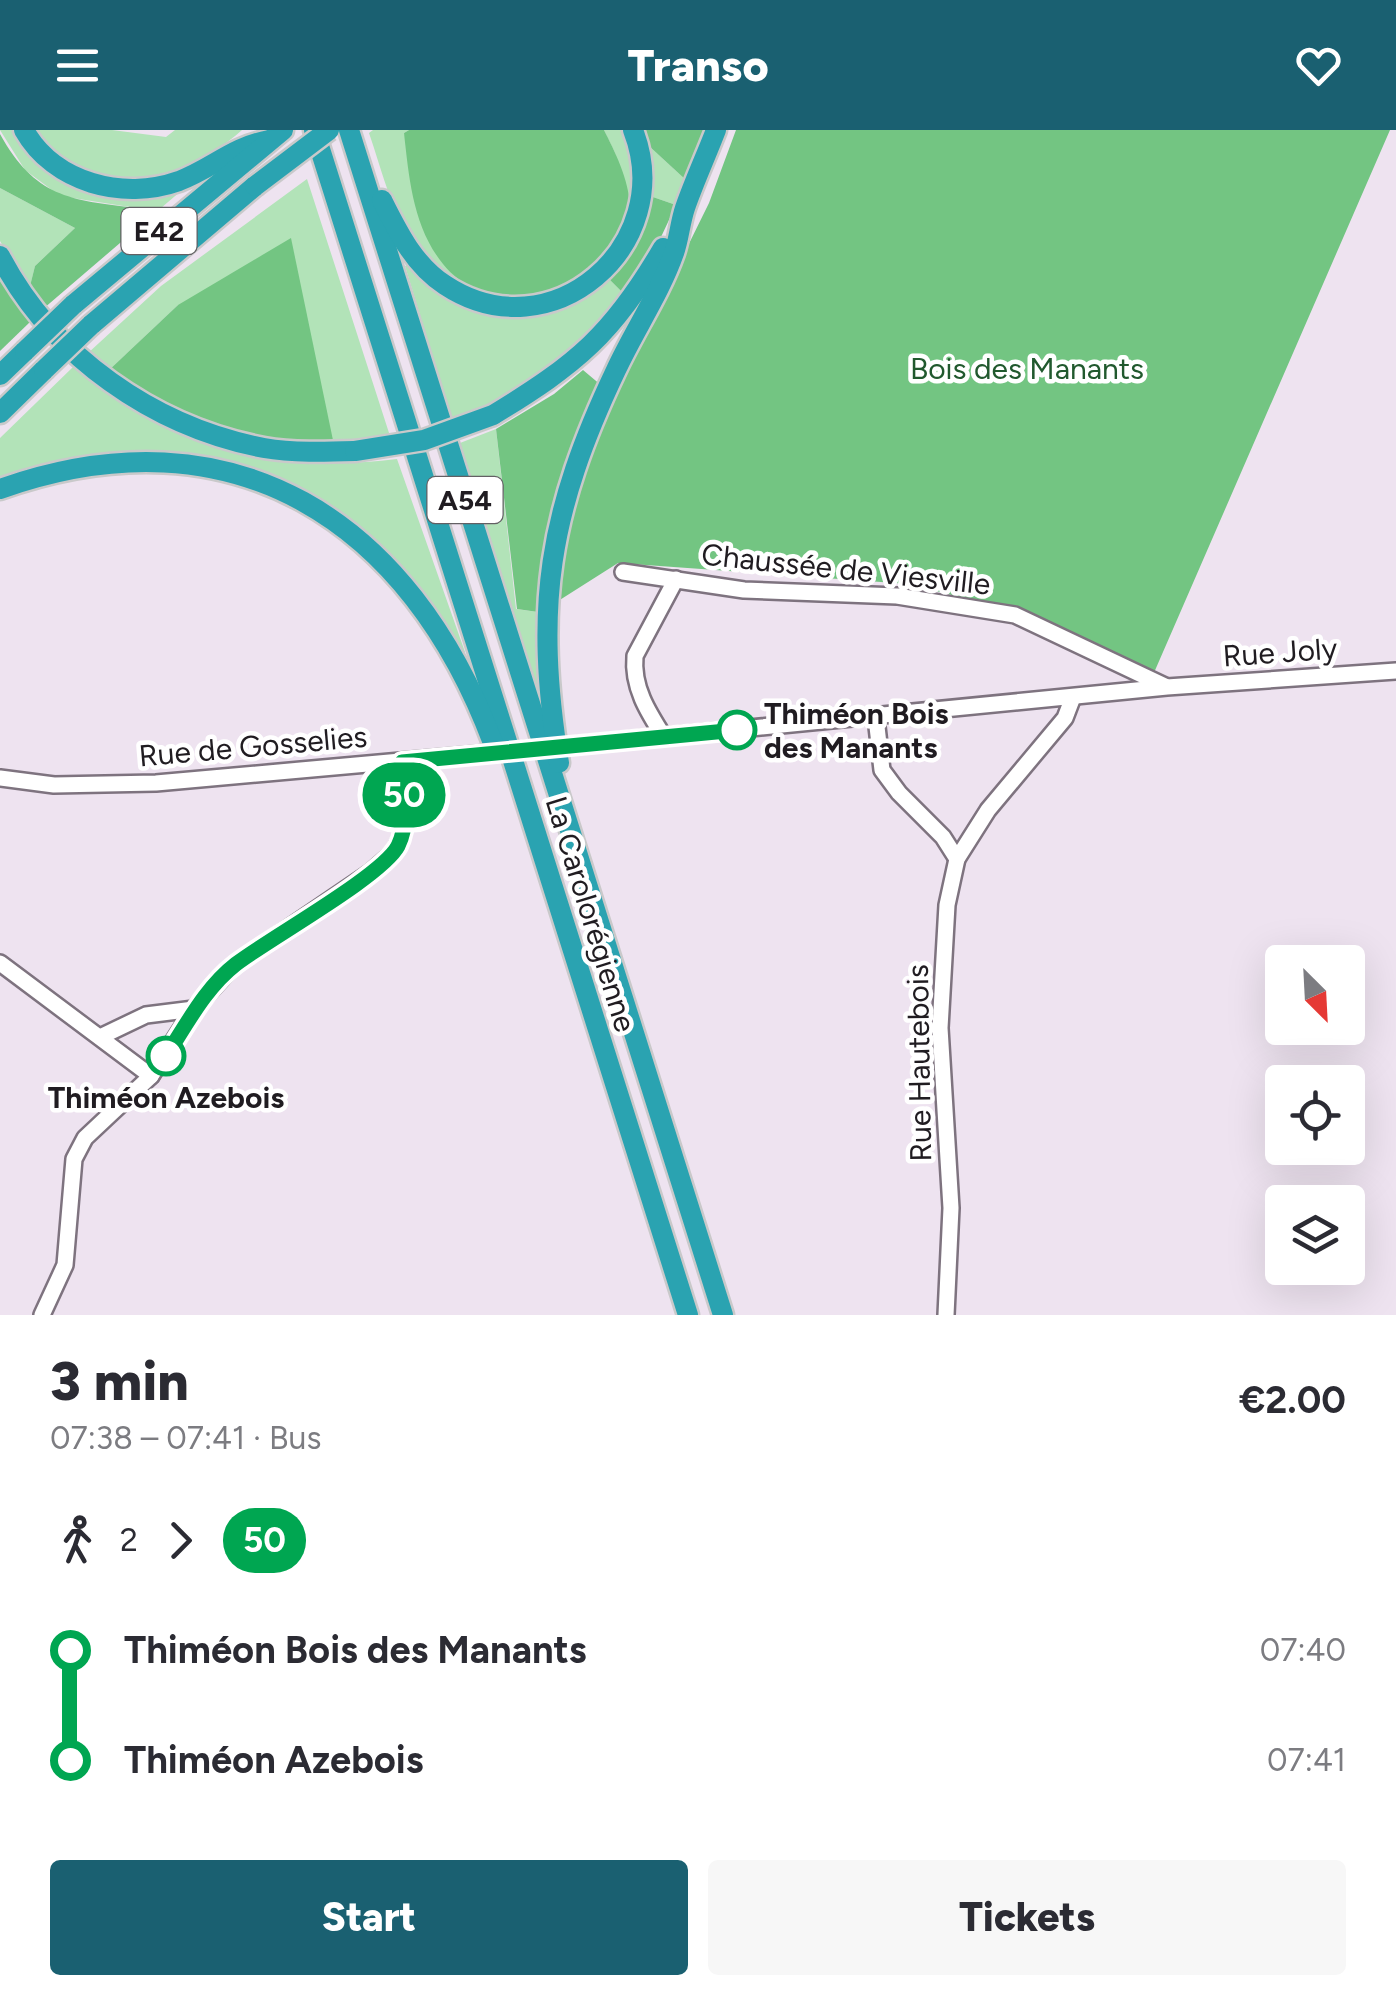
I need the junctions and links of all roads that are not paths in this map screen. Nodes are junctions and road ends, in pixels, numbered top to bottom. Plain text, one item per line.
1 (24, 130) edge
2 (633, 130) edge
3 (716, 130) edge
4 (318, 131) edge
5 (276, 135) edge
6 (352, 138) edge
7 (244, 152) junction
8 (683, 212) junction
9 (0, 256) edge
10 (0, 375) edge
11 (0, 413) edge
12 (0, 489) edge
13 (623, 572) dead end
14 (676, 579) junction
15 (1396, 671) edge
16 (1167, 687) junction
17 (1073, 697) junction
18 (876, 718) junction
19 (664, 737) junction
20 (402, 762) junction
21 (514, 768) junction
22 (0, 778) edge
23 (576, 854) junction
24 (957, 860) junction
25 (0, 963) edge
26 (194, 1009) junction
27 (100, 1037) junction
28 (151, 1076) junction
29 (42, 1315) edge
30 (688, 1315) edge
31 (723, 1315) edge
32 (946, 1315) edge

1 - 7 highway
2 - 6 highway
3 - 8 highway
4 - 11 highway, E42, bridge
4 - 21 highway, La Carolorégienne / A54
5 - 7 highway
6 - 23 highway, La Carolorégienne / A54
7 - 10 highway, E42, bridge
8 - 9 highway, bridge
8 - 23 highway
12 - 21 highway
13 - 14 street, Chaussée de Viesville
14 - 16 street, Chaussée de Viesville
14 - 19 street
15 - 16 street, Rue Joly
16 - 17 street, Rue de Gosselies
17 - 18 street, Rue de Gosselies
17 - 24 street, Rue Hautebois
18 - 19 street, Rue de Gosselies
18 - 24 street
19 - 20 street, Rue de Gosselies, bridge
20 - 22 street, Rue de Gosselies
20 - 26 street
21 - 30 highway, La Carolorégienne / A54
23 - 31 highway, La Carolorégienne / A54
24 - 32 street, Rue Hautebois
25 - 27 street
26 - 27 street
26 - 28 street
27 - 28 street
28 - 29 street

